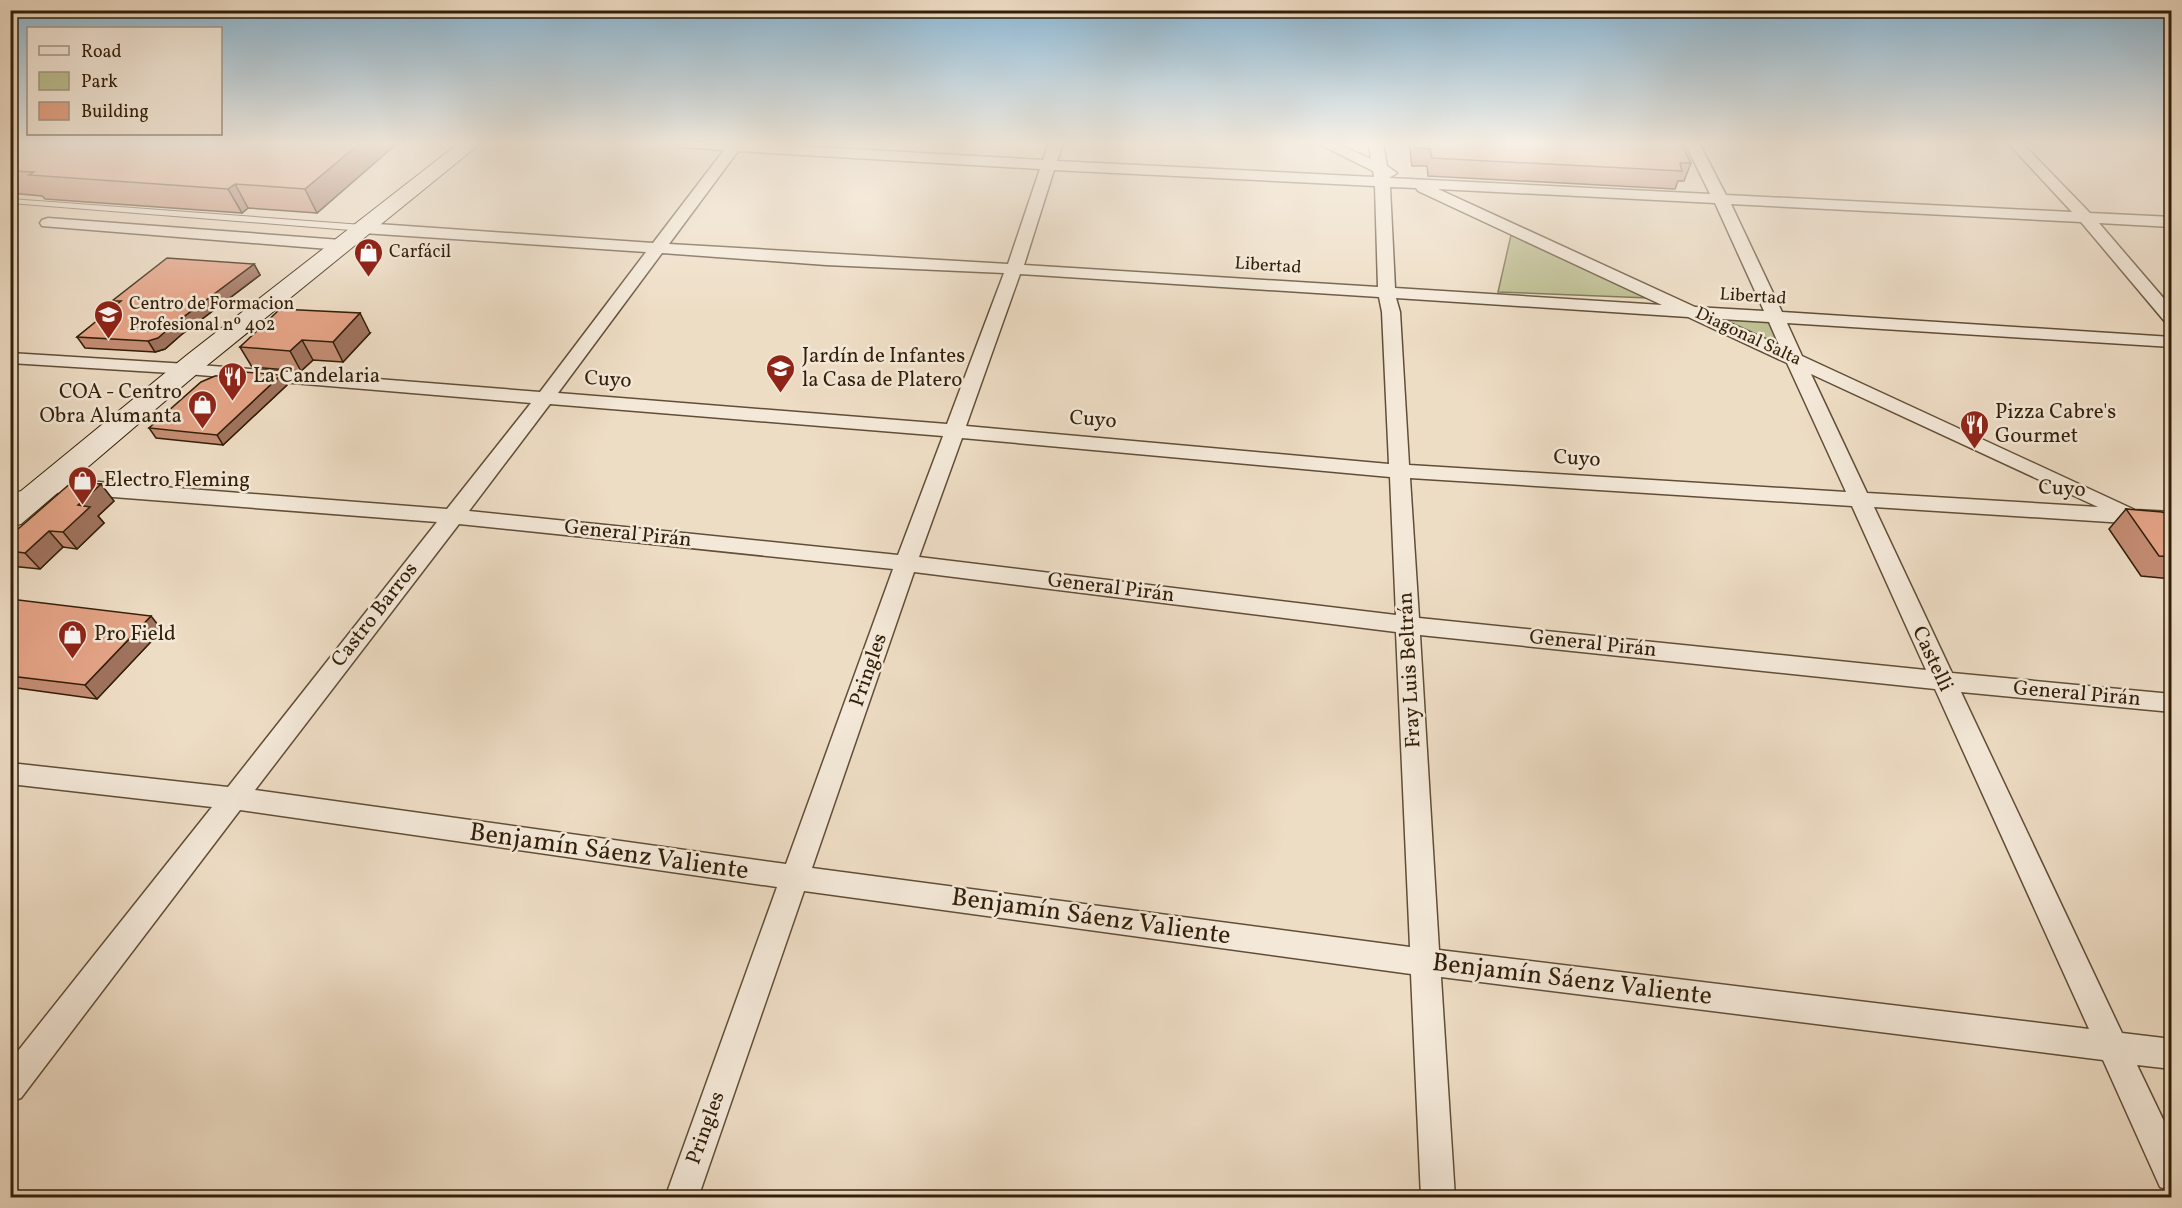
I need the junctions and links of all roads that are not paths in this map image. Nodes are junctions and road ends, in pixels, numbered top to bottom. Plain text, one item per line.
1 (399, 199) edge
2 (694, 199) edge
3 (1037, 199) edge
4 (1382, 199) edge
5 (1448, 199) edge
6 (1710, 199) edge
7 (2069, 199) edge
8 (1721, 200) junction
9 (10, 201) edge
10 (2086, 218) junction
11 (2172, 222) edge
12 (48, 223) dead end
13 (363, 228) junction
14 (341, 245) junction
15 (658, 247) junction
16 (1014, 268) junction
17 (1387, 294) junction
18 (1692, 312) junction
19 (1776, 318) junction
20 (2172, 319) edge
21 (2172, 342) edge
22 (10, 358) edge
23 (1795, 359) junction
24 (187, 369) junction
25 (544, 399) junction
26 (954, 431) junction
27 (1399, 471) junction
28 (31, 492) edge
29 (1860, 501) junction
30 (452, 516) junction
31 (10, 517) edge
32 (2140, 518) junction
33 (2172, 519) edge
34 (2172, 532) edge
35 (906, 563) junction
36 (1407, 625) junction
37 (1942, 681) junction
38 (2172, 703) edge
39 (10, 773) edge
40 (232, 798) junction
41 (796, 878) junction
42 (1425, 962) junction
43 (2112, 1047) junction
44 (2172, 1054) edge
45 (10, 1086) edge
46 (2172, 1175) edge
47 (681, 1197) edge
48 (1438, 1197) edge

1 - 13 main road
2 - 15 street, Castro Barros
3 - 16 street, Pringles
4 - 17 street, Fray Luis Beltrán
5 - 18 street, Diagonal Salta
6 - 8 street
7 - 10 street
8 - 10 street
8 - 19 street, Castelli
9 - 13 lane
10 - 11 street
10 - 20 street
12 - 14 street
13 - 14 main road
13 - 15 street, Libertad
14 - 24 main road
15 - 16 street, Libertad
15 - 25 street, Castro Barros
16 - 17 street, Libertad
16 - 26 street, Pringles
17 - 18 street, Libertad
17 - 27 street, Fray Luis Beltrán
18 - 19 street, Libertad
18 - 23 street, Diagonal Salta
19 - 21 street, Libertad
19 - 23 street, Castelli
22 - 24 street, Cuyo
23 - 29 street, Castelli
23 - 32 street, Diagonal Salta
24 - 25 street, Cuyo
24 - 28 main road
25 - 26 street, Cuyo
25 - 30 street, Castro Barros
26 - 27 street, Cuyo
26 - 35 street, Pringles
27 - 29 street, Cuyo
27 - 36 street, Fray Luis Beltrán
28 - 30 street, General Pirán
28 - 31 main road
29 - 32 street, Cuyo
29 - 37 street, Castelli
30 - 35 street, General Pirán
30 - 40 street, Castro Barros
32 - 33 street, Cuyo
32 - 34 street, Diagonal Salta
35 - 36 street, General Pirán
35 - 41 street, Pringles
36 - 37 street, General Pirán
36 - 42 street, Fray Luis Beltrán
37 - 38 street, General Pirán
37 - 43 street, Castelli
39 - 40 street, Benjamín Sáenz Valiente
40 - 41 street, Benjamín Sáenz Valiente
40 - 45 street, Castro Barros
41 - 42 street, Benjamín Sáenz Valiente
41 - 47 street, Pringles
42 - 43 street, Benjamín Sáenz Valiente
42 - 48 street, Fray Luis Beltrán
43 - 44 street, Benjamín Sáenz Valiente
43 - 46 street, Castelli

